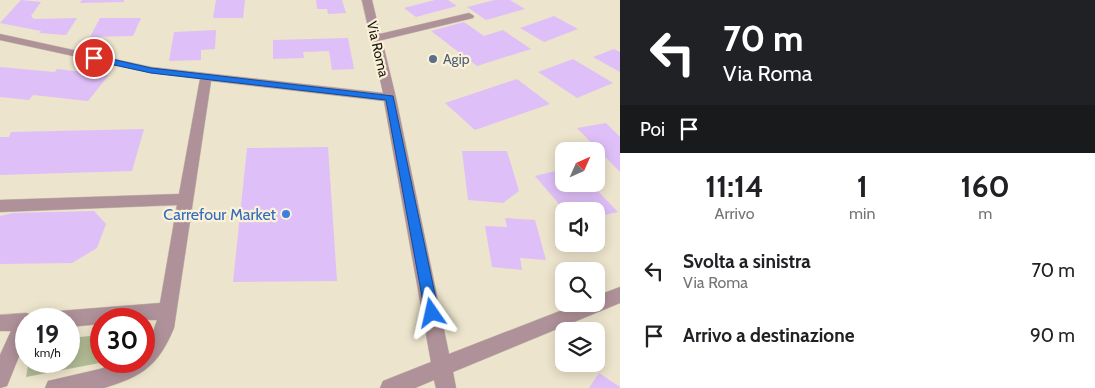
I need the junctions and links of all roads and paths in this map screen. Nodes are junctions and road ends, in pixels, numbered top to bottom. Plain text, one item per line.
1 (367, 0) edge
2 (469, 16) dead end
3 (0, 37) edge
4 (376, 38) junction
5 (206, 77) junction
6 (390, 98) junction
7 (185, 199) junction
8 (0, 206) edge
9 (620, 295) edge
10 (166, 311) junction
11 (80, 317) edge
12 (15, 322) edge
13 (0, 323) edge
14 (15, 344) edge
15 (155, 347) edge
16 (442, 366) junction
17 (122, 373) edge
18 (0, 379) edge
19 (54, 388) edge
20 (390, 388) edge
21 (446, 388) edge

1 - 4 street, Via Roma
2 - 4 street
3 - 5 street, Via Roma
4 - 6 street, Via Roma
5 - 6 street, Via Roma
5 - 7 street
6 - 16 street, Via Roma
7 - 8 street
7 - 10 street
9 - 16 street
10 - 11 street
10 - 15 street
12 - 13 street
14 - 18 street
16 - 20 street
16 - 21 street, Via Roma
17 - 19 street

